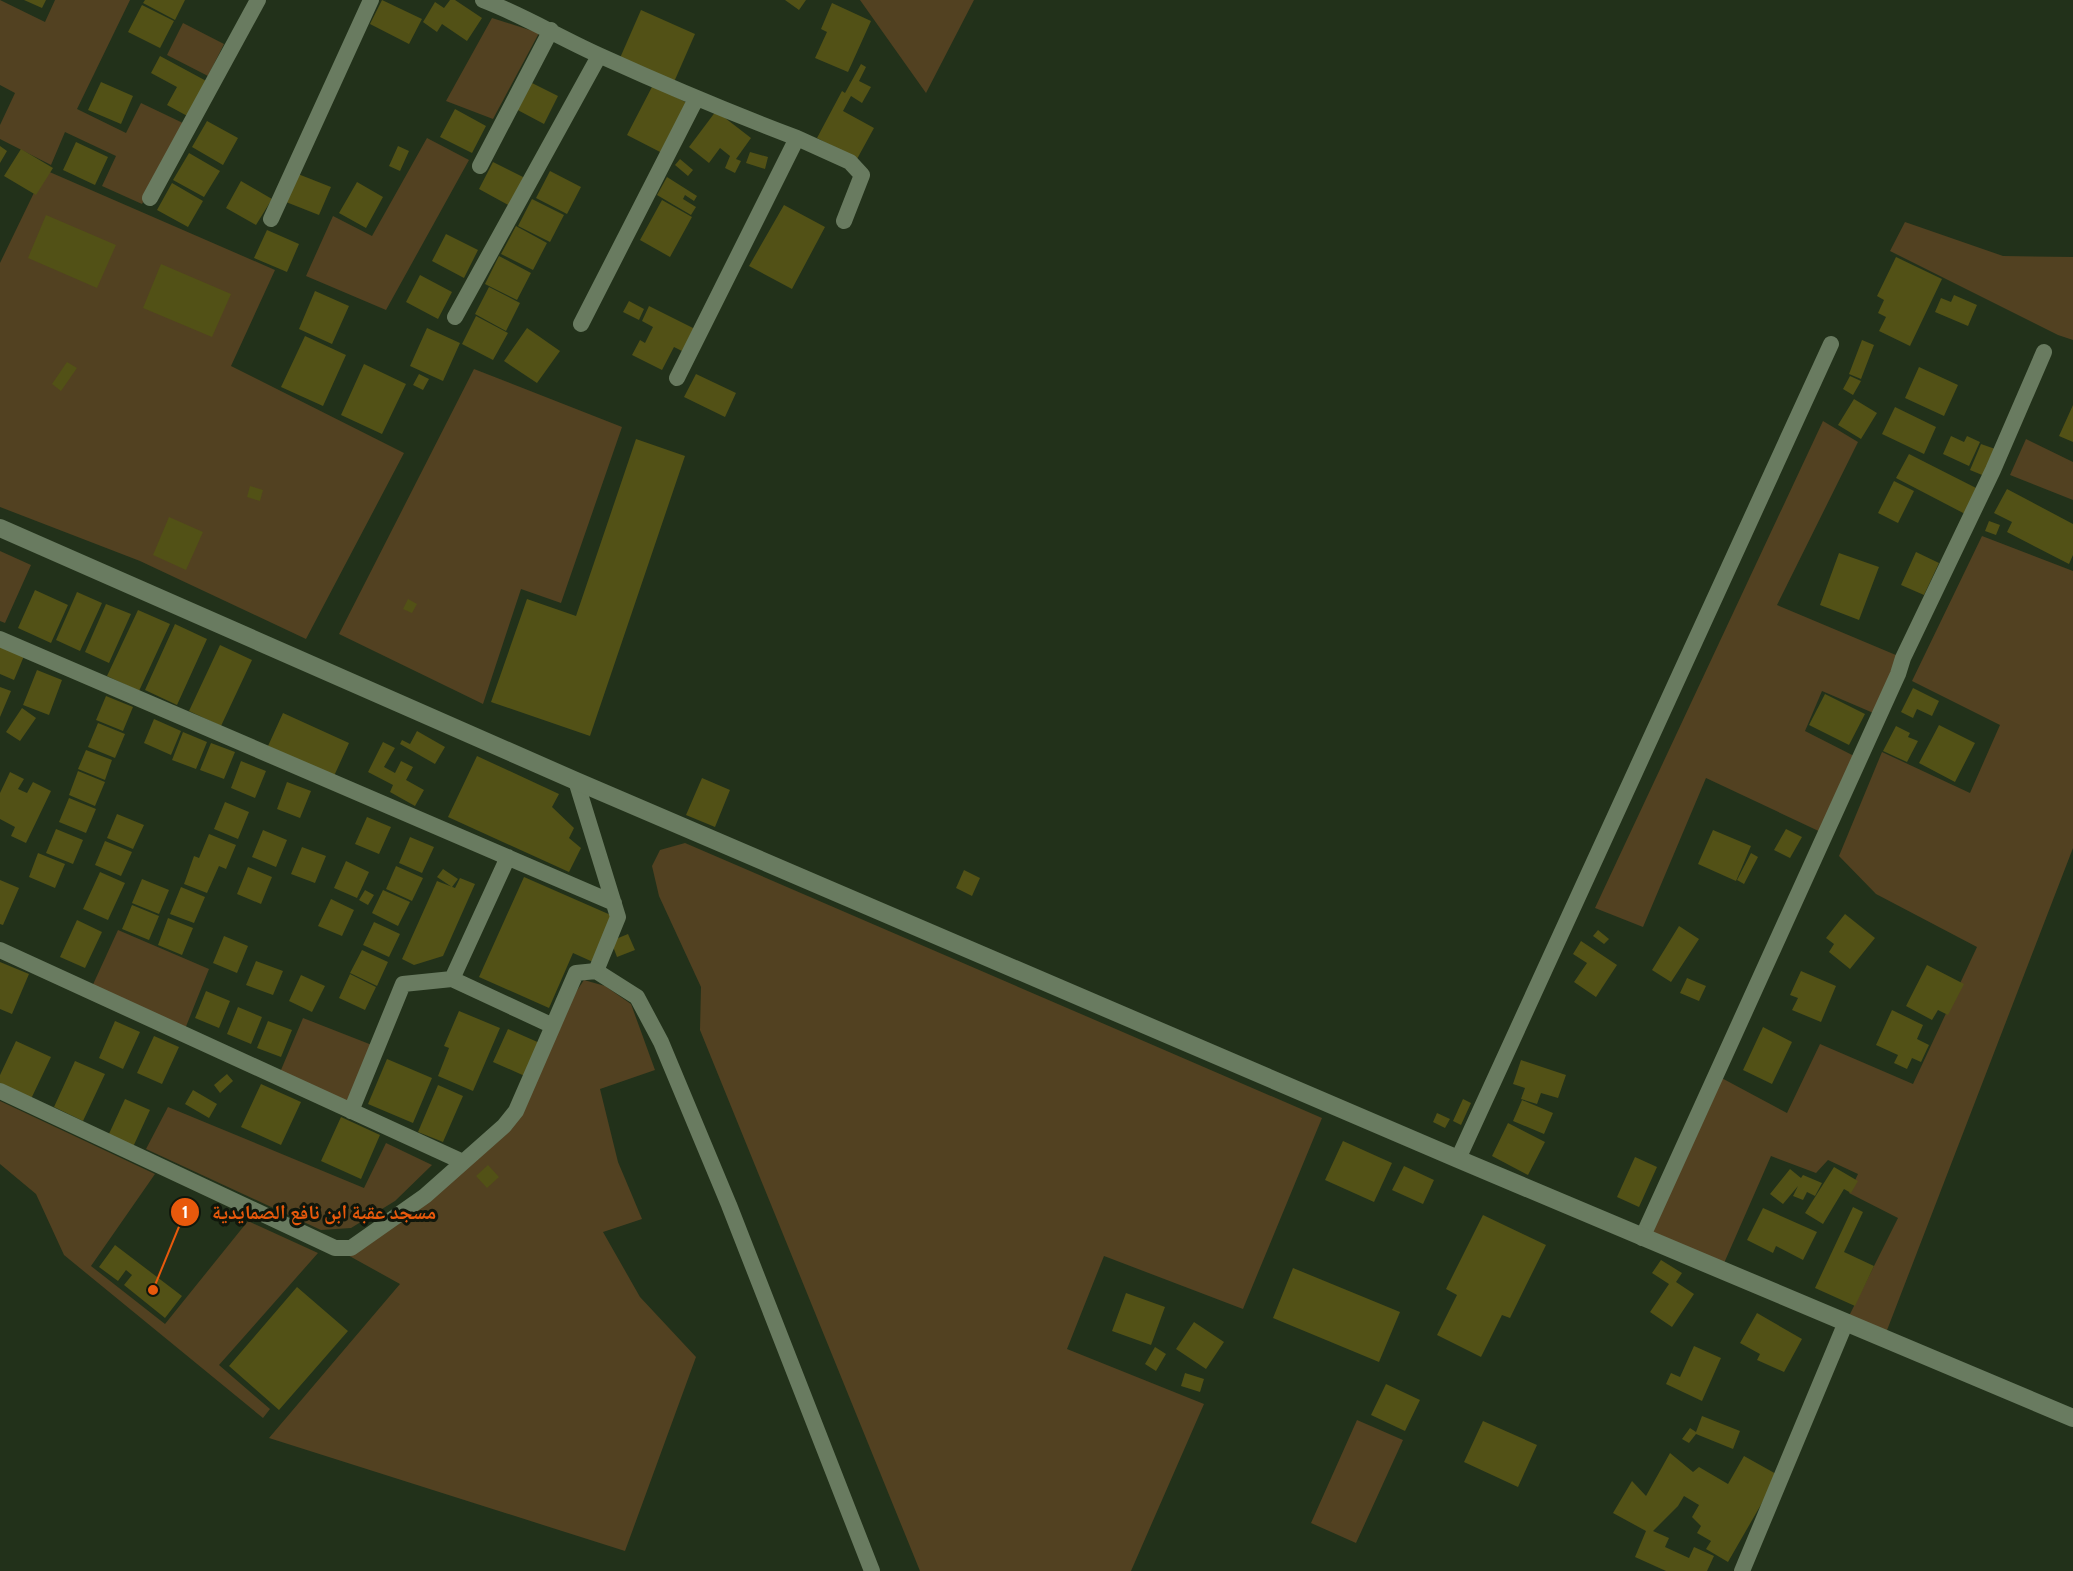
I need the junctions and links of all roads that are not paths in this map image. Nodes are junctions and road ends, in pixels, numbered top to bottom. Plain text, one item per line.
1 (258, 0) edge
2 (371, 0) edge
3 (483, 0) edge
4 (551, 30) junction
5 (599, 56) junction
6 (696, 99) junction
7 (797, 138) junction
8 (480, 166) dead end
9 (150, 198) dead end
10 (271, 219) dead end
11 (844, 221) dead end
12 (455, 317) dead end
13 (580, 324) dead end
14 (1831, 344) dead end
15 (2044, 352) dead end
16 (677, 378) dead end
17 (0, 528) edge
18 (0, 639) edge
19 (576, 781) junction
20 (508, 857) junction
21 (614, 903) junction
22 (0, 950) edge
23 (596, 971) junction
24 (452, 979) junction
25 (553, 1026) junction
26 (0, 1091) edge
27 (351, 1111) junction
28 (1458, 1159) junction
29 (463, 1162) junction
30 (1642, 1238) junction
31 (1846, 1322) junction
32 (2073, 1418) edge
33 (872, 1571) edge
34 (1742, 1571) edge

1 - 9 street
2 - 10 street
3 - 4 street
4 - 5 street
4 - 8 street
5 - 6 street
5 - 12 street
6 - 7 street
6 - 13 street
7 - 11 street
7 - 16 street
14 - 28 street
15 - 30 street
17 - 19 street
18 - 20 street
19 - 21 street
19 - 28 street
20 - 21 street
20 - 24 street
21 - 23 street
22 - 27 street
23 - 25 street
23 - 33 street
24 - 25 street
24 - 27 street
25 - 29 street
26 - 29 street
27 - 29 street
28 - 30 street
30 - 31 street
31 - 32 street
31 - 34 street

